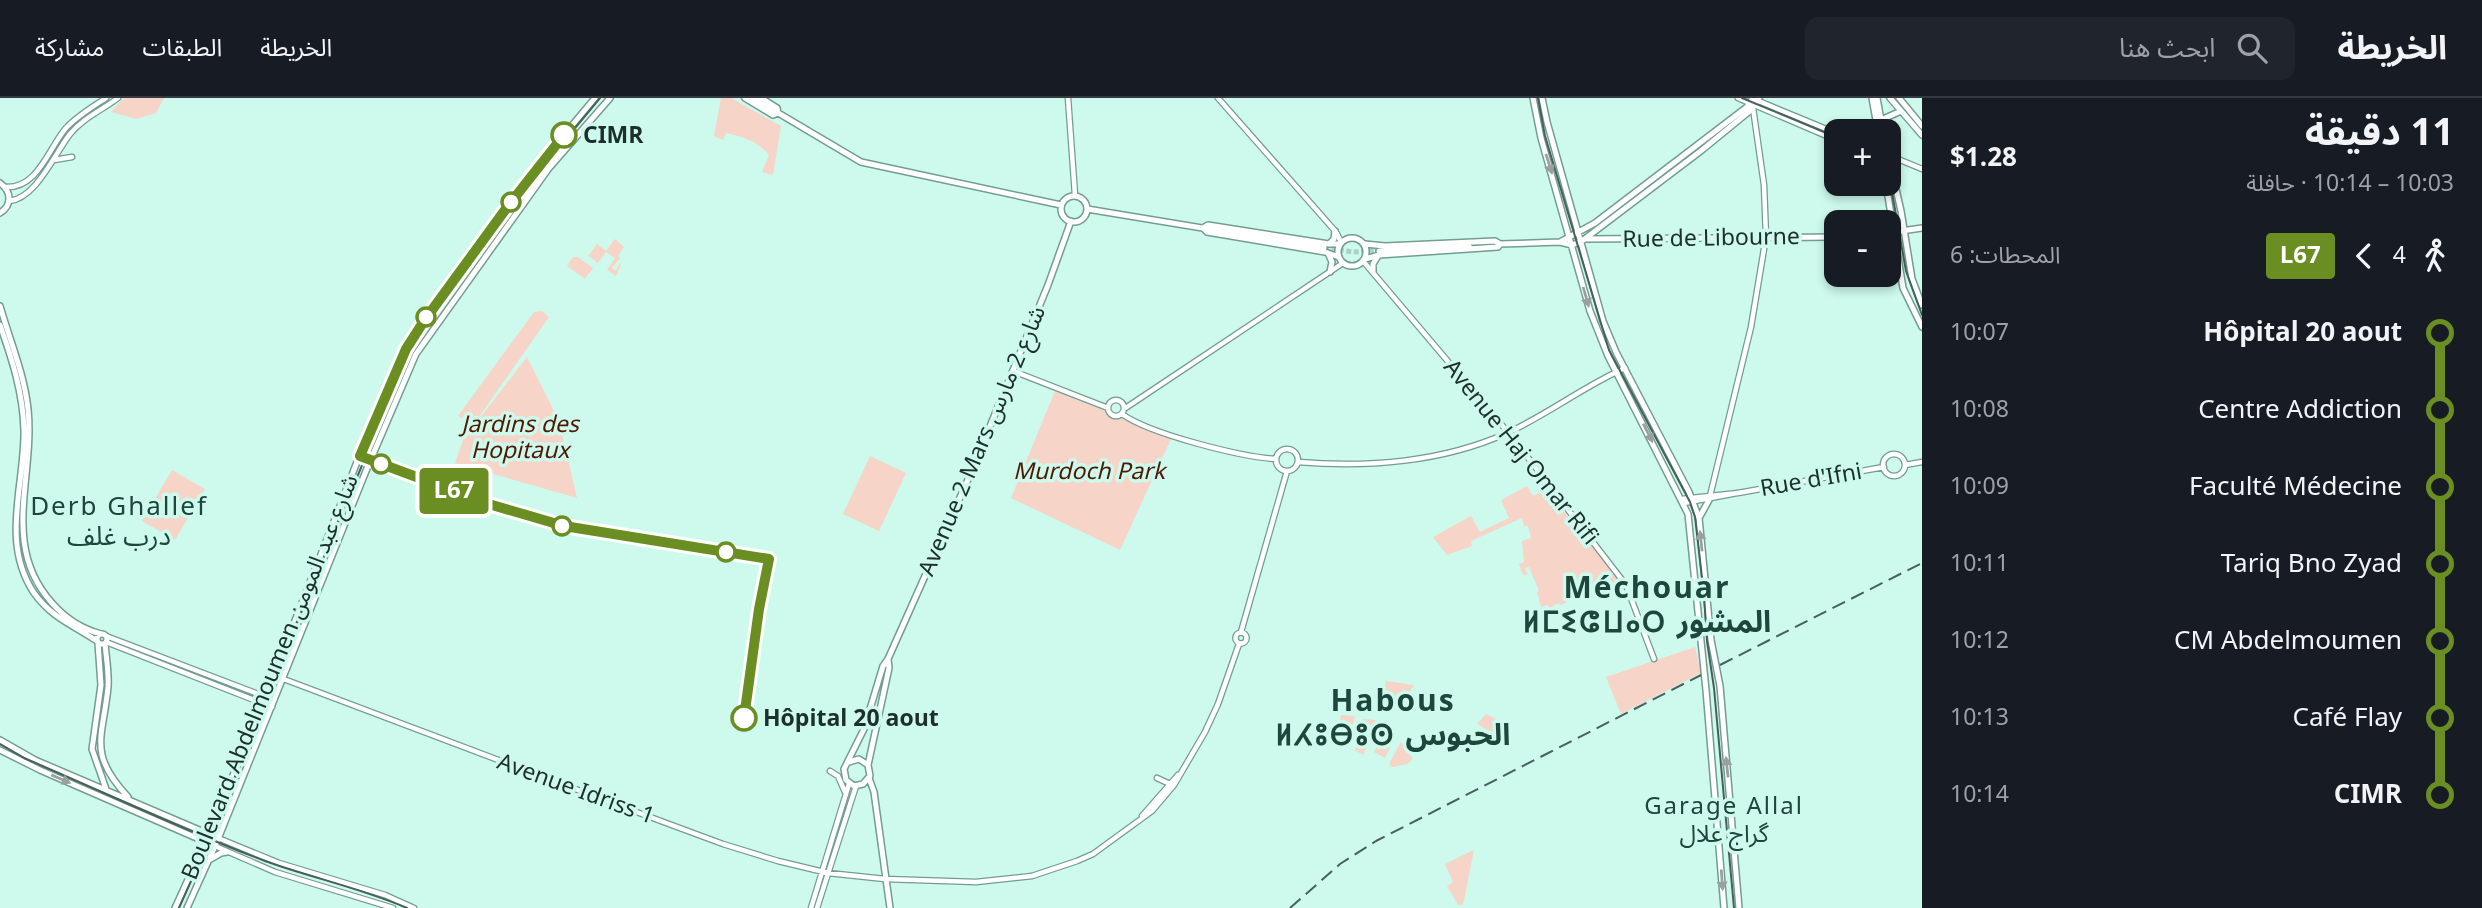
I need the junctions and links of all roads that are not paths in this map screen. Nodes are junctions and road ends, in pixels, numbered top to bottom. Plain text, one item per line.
1 (106, 98) edge
2 (116, 98) edge
3 (594, 98) edge
4 (610, 98) edge
5 (745, 98) edge
6 (753, 98) edge
7 (761, 98) edge
8 (1068, 98) edge
9 (1218, 98) edge
10 (1533, 98) edge
11 (1542, 98) edge
12 (1738, 98) edge
13 (1874, 98) edge
14 (1890, 98) edge
15 (1899, 98) edge
16 (1754, 101) edge
17 (1901, 111) junction
18 (778, 113) junction
19 (1736, 119) dead end
20 (1877, 119) edge
21 (1881, 119) edge
22 (1883, 119) edge
23 (1922, 126) edge
24 (1824, 128) edge
25 (1824, 134) edge
26 (1922, 135) edge
27 (72, 157) dead end
28 (1901, 160) edge
29 (53, 161) junction
30 (1922, 169) edge
31 (2, 184) edge
32 (1075, 195) junction
33 (1897, 196) edge
34 (9, 201) junction
35 (1061, 205) junction
36 (1087, 209) junction
37 (0, 213) edge
38 (1072, 221) junction
39 (1597, 226) junction
40 (1922, 228) edge
41 (1335, 231) junction
42 (1903, 231) junction
43 (1579, 234) junction
44 (1569, 237) junction
45 (1766, 237) junction
46 (1824, 237) edge
47 (1584, 240) junction
48 (1560, 242) junction
49 (1341, 243) junction
50 (1365, 244) junction
51 (1500, 244) junction
52 (1572, 245) junction
53 (1327, 248) junction
54 (1379, 253) junction
55 (1341, 260) junction
56 (1364, 260) junction
57 (1373, 271) junction
58 (1330, 272) junction
59 (1901, 279) edge
60 (1922, 305) edge
61 (0, 306) edge
62 (0, 325) edge
63 (1922, 327) edge
64 (1625, 368) junction
65 (1013, 371) junction
66 (1616, 372) junction
67 (1133, 404) junction
68 (1108, 408) junction
69 (1123, 411) junction
70 (1134, 420) junction
71 (1508, 433) junction
72 (373, 454) junction
73 (1276, 459) junction
74 (1298, 462) junction
75 (1922, 462) edge
76 (378, 463) dead end
77 (1905, 465) junction
78 (1884, 467) junction
79 (1287, 471) junction
80 (1713, 478) junction
81 (1717, 496) junction
82 (1709, 498) junction
83 (1693, 500) junction
84 (1683, 501) junction
85 (1699, 519) junction
86 (102, 640) junction
87 (888, 659) junction
88 (1654, 659) dead end
89 (273, 675) junction
90 (283, 679) junction
91 (263, 700) junction
92 (273, 704) junction
93 (0, 740) edge
94 (0, 750) edge
95 (847, 764) junction
96 (868, 765) junction
97 (830, 771) dead end
98 (1180, 774) junction
99 (869, 778) junction
100 (1157, 778) dead end
101 (864, 783) junction
102 (1170, 784) junction
103 (853, 785) junction
104 (106, 789) junction
105 (845, 794) junction
106 (130, 799) junction
107 (1155, 804) junction
108 (876, 811) junction
109 (213, 823) junction
110 (188, 824) junction
111 (209, 834) junction
112 (218, 838) junction
113 (205, 843) junction
114 (215, 846) junction
115 (228, 852) junction
116 (209, 860) junction
117 (822, 872) junction
118 (828, 873) junction
119 (886, 880) junction
120 (175, 908) edge
121 (187, 908) edge
122 (393, 908) edge
123 (414, 908) edge
124 (811, 908) edge
125 (817, 908) edge
126 (890, 908) edge
127 (1724, 908) edge
128 (1739, 908) edge

1 - 31 street
2 - 29 street
3 - 89 main road, Boulevard Abdelmoumen شارع عبد المومن
4 - 72 main road, Boulevard Abdelmoumen شارع عبد المومن
5 - 18 main road
6 - 18 main road
7 - 18 main road
8 - 32 street
9 - 41 street
10 -> 44 main road
11 - 43 main road
12 - 16 street
13 - 20 main road
13 - 21 main road
14 - 17 main road
15 - 23 main road
16 - 24 street
16 - 25 street
16 - 39 main road
16 - 45 street
17 - 22 main road
17 - 26 main road
18 - 35 main road
19 - 39 main road
27 - 29 street
28 - 30 street
29 - 34 street
31 - 34 main road
32 - 35 main road
32 - 36 main road
33 - 42 main road
34 - 37 main road
35 - 38 main road
36 - 38 main road
36 - 53 main road
38 - 65 main road, Avenue 2 Mars شارع 2 مارس
39 - 43 main road
39 - 47 main road
40 - 42 main road
41 - 49 street
41 - 53 main road
42 - 60 main road
43 - 44 main road
43 - 47 main road
44 - 48 main road
44 - 52 main road
45 - 46 main road, Rue de Libourne
45 - 47 main road, Rue de Libourne
45 - 80 street
47 - 52 main road
47 - 64 main road
48 - 51 main road
48 - 52 main road
49 - 50 main road
49 - 53 main road
49 - 55 main road
50 - 51 main road
50 - 56 main road
51 - 54 main road
52 -> 66 main road
53 - 55 main road
53 - 58 main road
54 - 56 main road
54 - 57 main road
55 - 56 main road
55 - 58 street
56 - 57 street, Avenue Haj Omar Rifi
57 - 71 street, Avenue Haj Omar Rifi
58 - 67 street
59 - 63 main road
61 - 86 main road
62 - 86 main road
64 - 66 street
64 - 83 main road
65 - 68 street
65 - 87 main road, Avenue 2 Mars شارع 2 مارس
66 - 71 street
66 -> 84 main road
67 - 69 street
67 - 70 street
68 - 69 street
68 - 69 street
69 - 70 street
70 - 73 street
71 - 74 street
71 - 88 street, Avenue Haj Omar Rifi
72 - 76 main road
72 - 90 main road, Boulevard Abdelmoumen شارع عبد المومن
73 - 74 street
73 - 79 street
74 - 79 street
75 - 77 street
77 - 78 street
77 - 78 street
78 - 81 street, Rue d'Ifni
79 - 98 street
80 - 81 street
80 - 82 street
81 - 82 street, Rue d'Ifni
82 - 83 street, Rue d'Ifni
82 - 85 main road
83 - 84 street, Rue d'Ifni
83 - 85 main road
84 -> 127 main road
128 -> 85 main road
86 - 91 street
86 - 104 main road
86 - 106 main road
87 - 95 main road, Avenue 2 Mars شارع 2 مارس
87 - 96 main road, Avenue 2 Mars شارع 2 مارس
89 - 90 street, Avenue Idriss 1
89 - 91 main road, Boulevard Abdelmoumen شارع عبد المومن
90 - 92 main road, Boulevard Abdelmoumen شارع عبد المومن
90 - 117 street, Avenue Idriss 1
91 - 92 street
91 - 109 main road, Boulevard Abdelmoumen شارع عبد المومن
92 - 112 main road, Boulevard Abdelmoumen شارع عبد المومن
93 - 104 main road
94 -> 113 main road
95 - 96 main road
95 - 103 main road
96 - 99 main road
97 - 105 street
98 - 102 street
98 - 107 street
99 - 101 main road
99 - 108 main road
100 - 102 street
101 - 103 main road
101 - 108 main road
102 - 107 street
103 - 105 street
103 - 118 street
104 - 106 main road
105 - 117 street
106 - 110 main road
107 - 119 street, Avenue Idriss 1
108 - 119 main road
109 - 110 main road
109 - 111 main road, Boulevard Abdelmoumen شارع عبد المومن
110 - 111 main road
111 - 112 main road
111 - 113 main road, Boulevard Abdelmoumen شارع عبد المومن
112 - 114 main road, Boulevard Abdelmoumen شارع عبد المومن
112 - 123 street
113 - 114 main road
113 - 120 main road, Boulevard Abdelmoumen شارع عبد المومن
114 - 115 street
114 - 116 main road, Boulevard Abdelmoumen شارع عبد المومن
115 - 116 main road
115 - 122 street
116 - 121 main road, Boulevard Abdelmoumen شارع عبد المومن
117 - 118 street, Avenue Idriss 1
117 - 124 street
118 - 119 street, Avenue Idriss 1
118 - 125 street
119 - 126 main road

